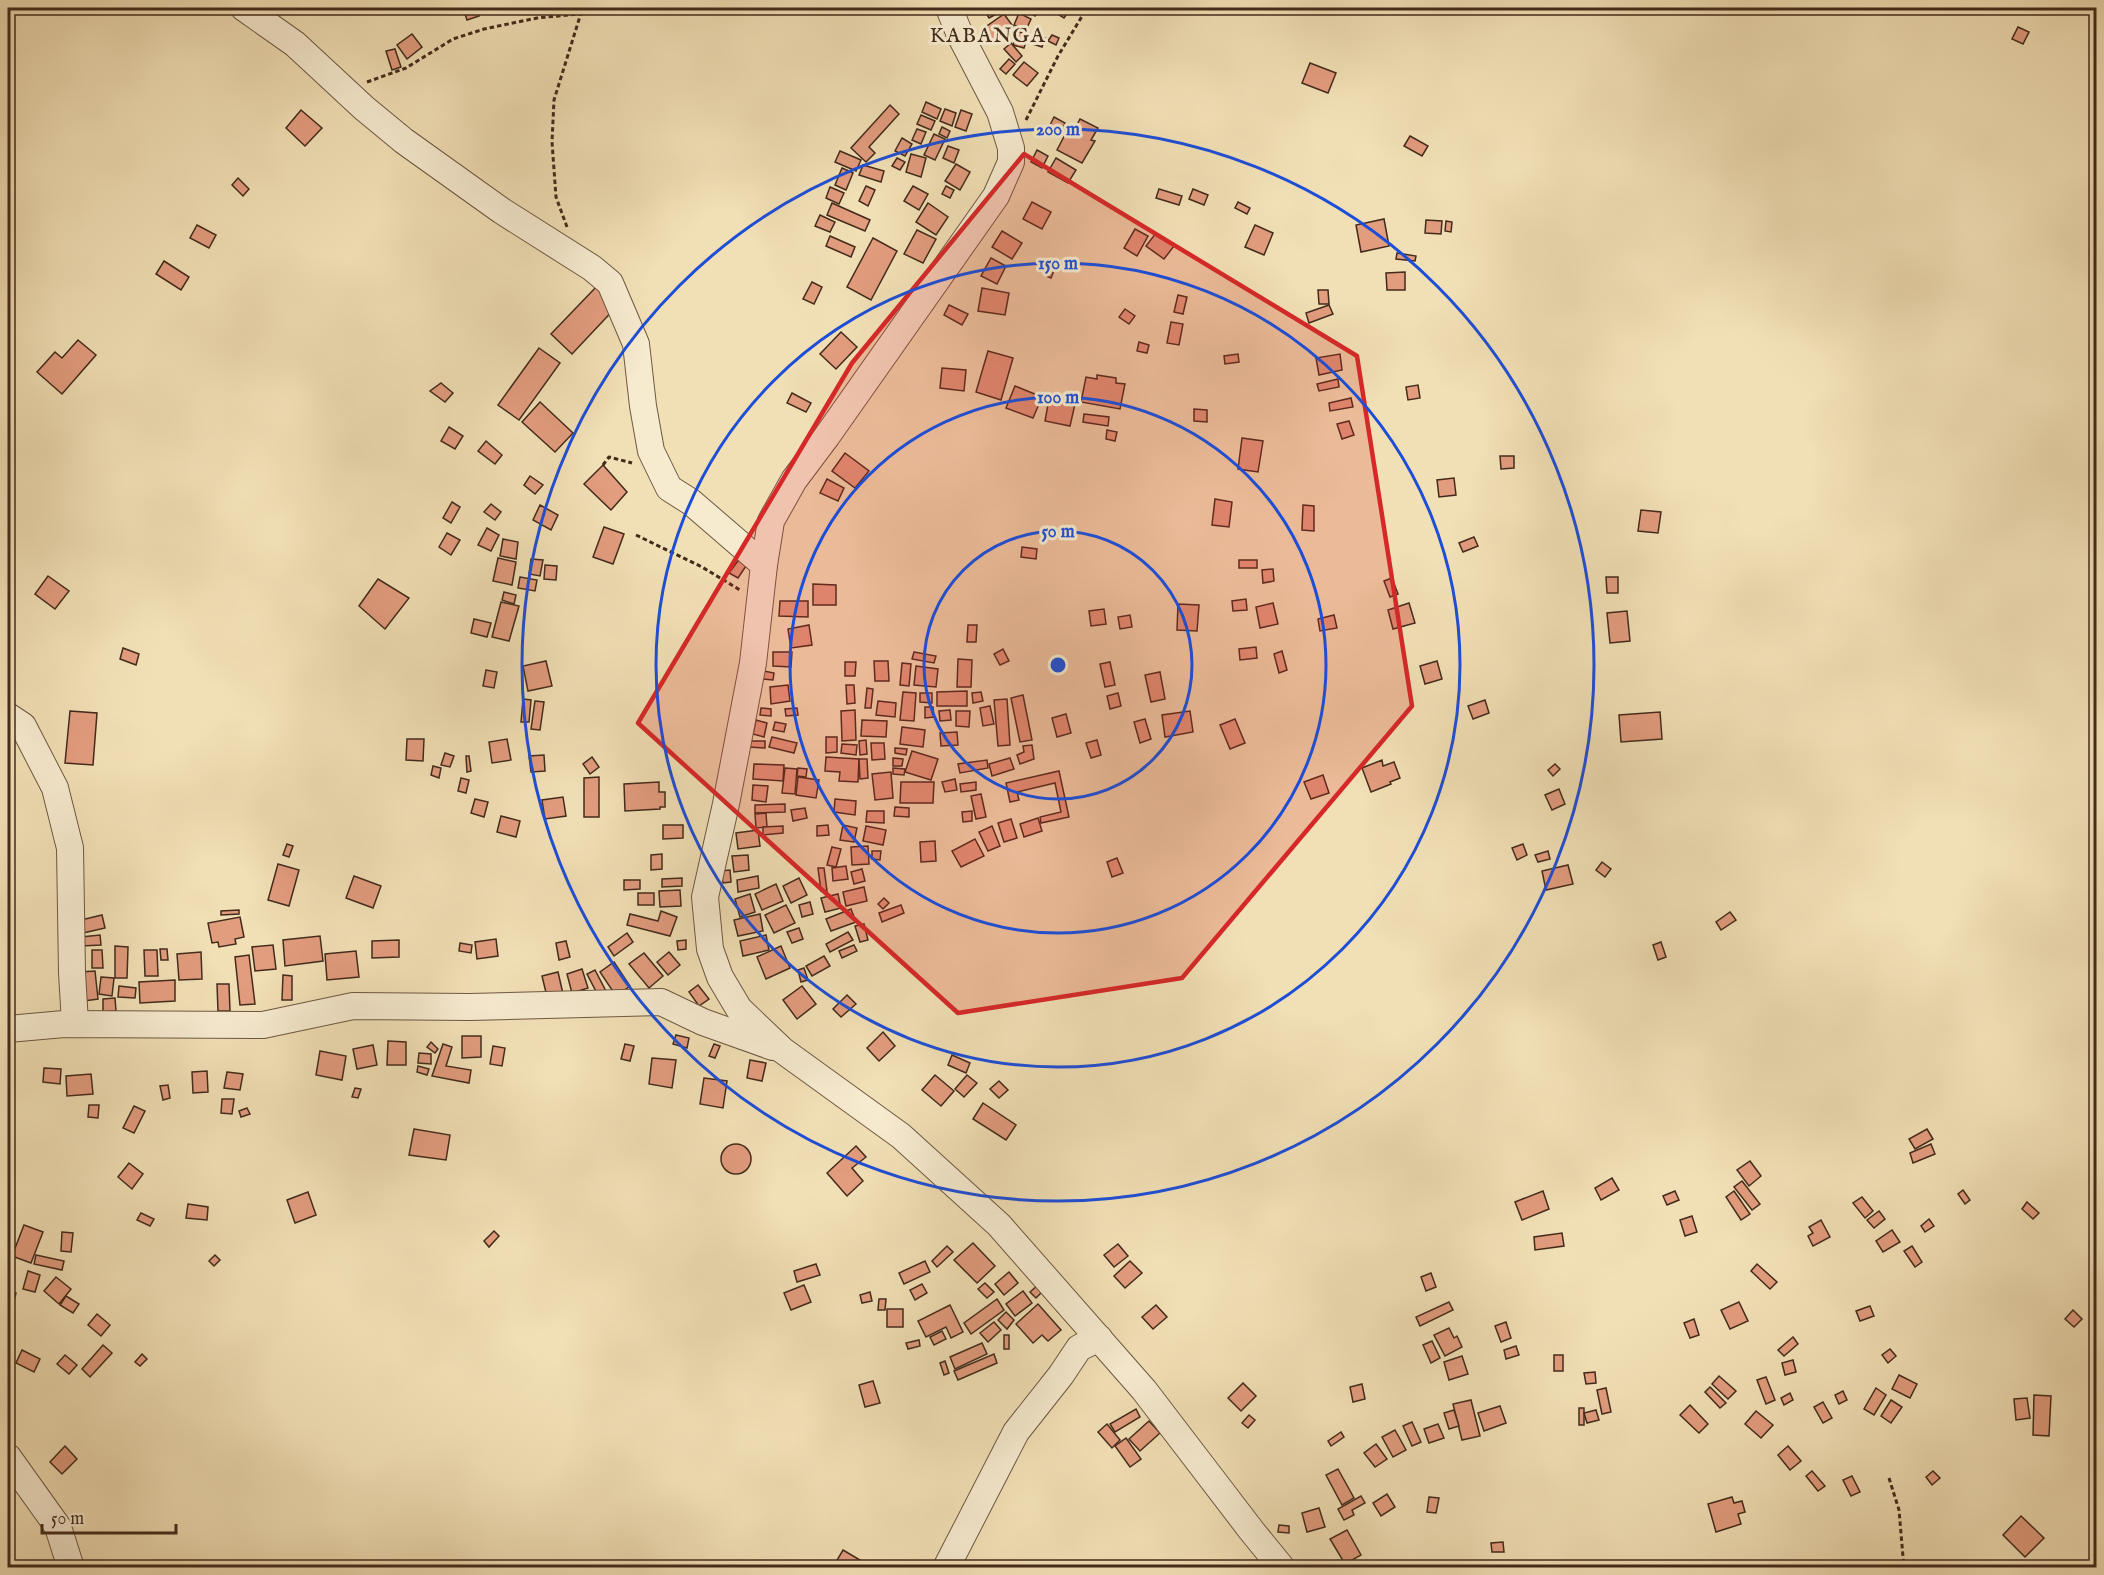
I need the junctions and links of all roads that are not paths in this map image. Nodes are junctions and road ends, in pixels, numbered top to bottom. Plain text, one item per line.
1 (244, 8) edge
2 (949, 8) edge
3 (764, 565) junction
4 (8, 716) edge
5 (75, 1023) junction
6 (8, 1029) edge
7 (782, 1050) junction
8 (1099, 1338) junction
9 (8, 1457) edge
10 (71, 1568) edge
11 (946, 1568) edge
12 (1282, 1568) edge

1 - 3 street
2 - 3 street
3 - 7 street
4 - 5 street
5 - 6 street
5 - 7 street
7 - 8 street
8 - 11 street
8 - 12 street
9 - 10 street

